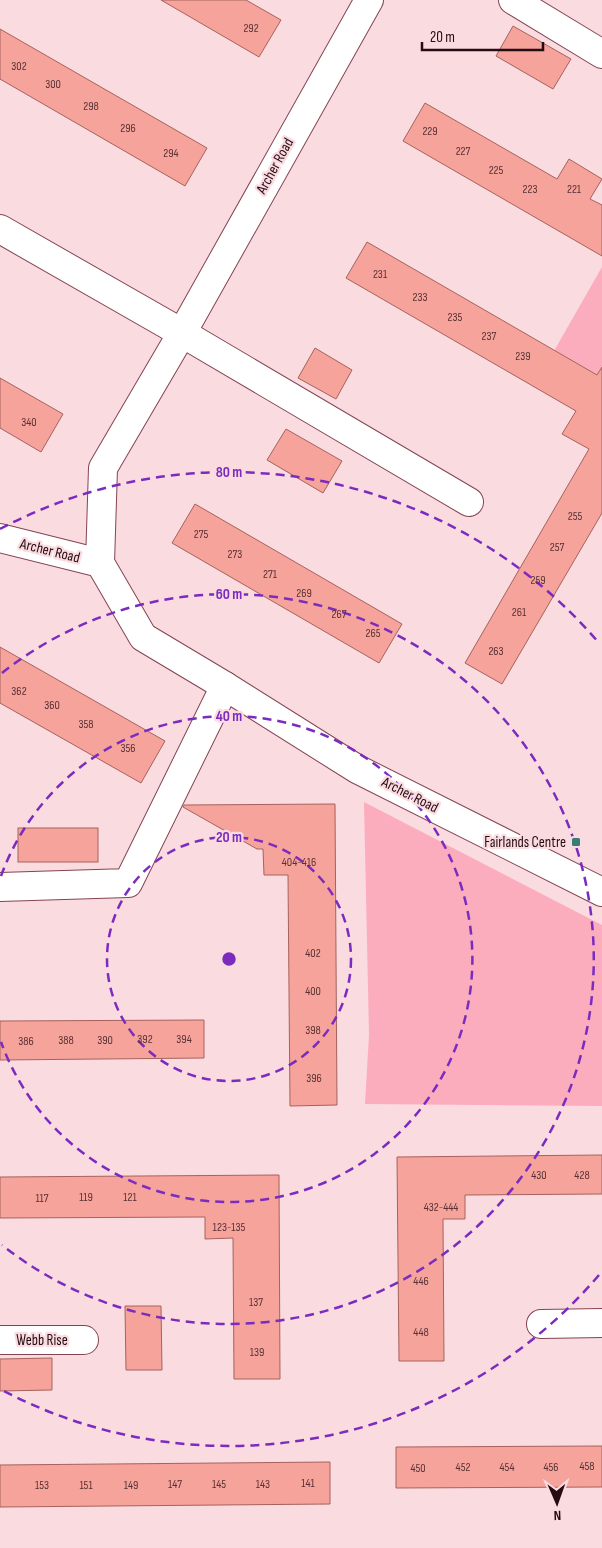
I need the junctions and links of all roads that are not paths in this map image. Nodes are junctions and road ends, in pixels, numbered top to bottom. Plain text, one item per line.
1 (369, 0) edge
2 (513, 0) edge
3 (602, 54) edge
4 (0, 230) edge
5 (182, 333) junction
6 (469, 502) dead end
7 (0, 538) edge
8 (100, 563) junction
9 (225, 686) junction
10 (0, 887) edge
11 (602, 892) edge
12 (602, 1323) edge
13 (541, 1324) dead end
14 (0, 1340) edge
15 (84, 1340) dead end

1 - 5 street, Archer Road
2 - 3 street
4 - 5 street
5 - 6 street
5 - 8 street, Archer Road
7 - 8 street, Archer Road
8 - 9 street, Archer Road
9 - 10 street
9 - 11 street, Archer Road
12 - 13 street
14 - 15 street, Webb Rise

